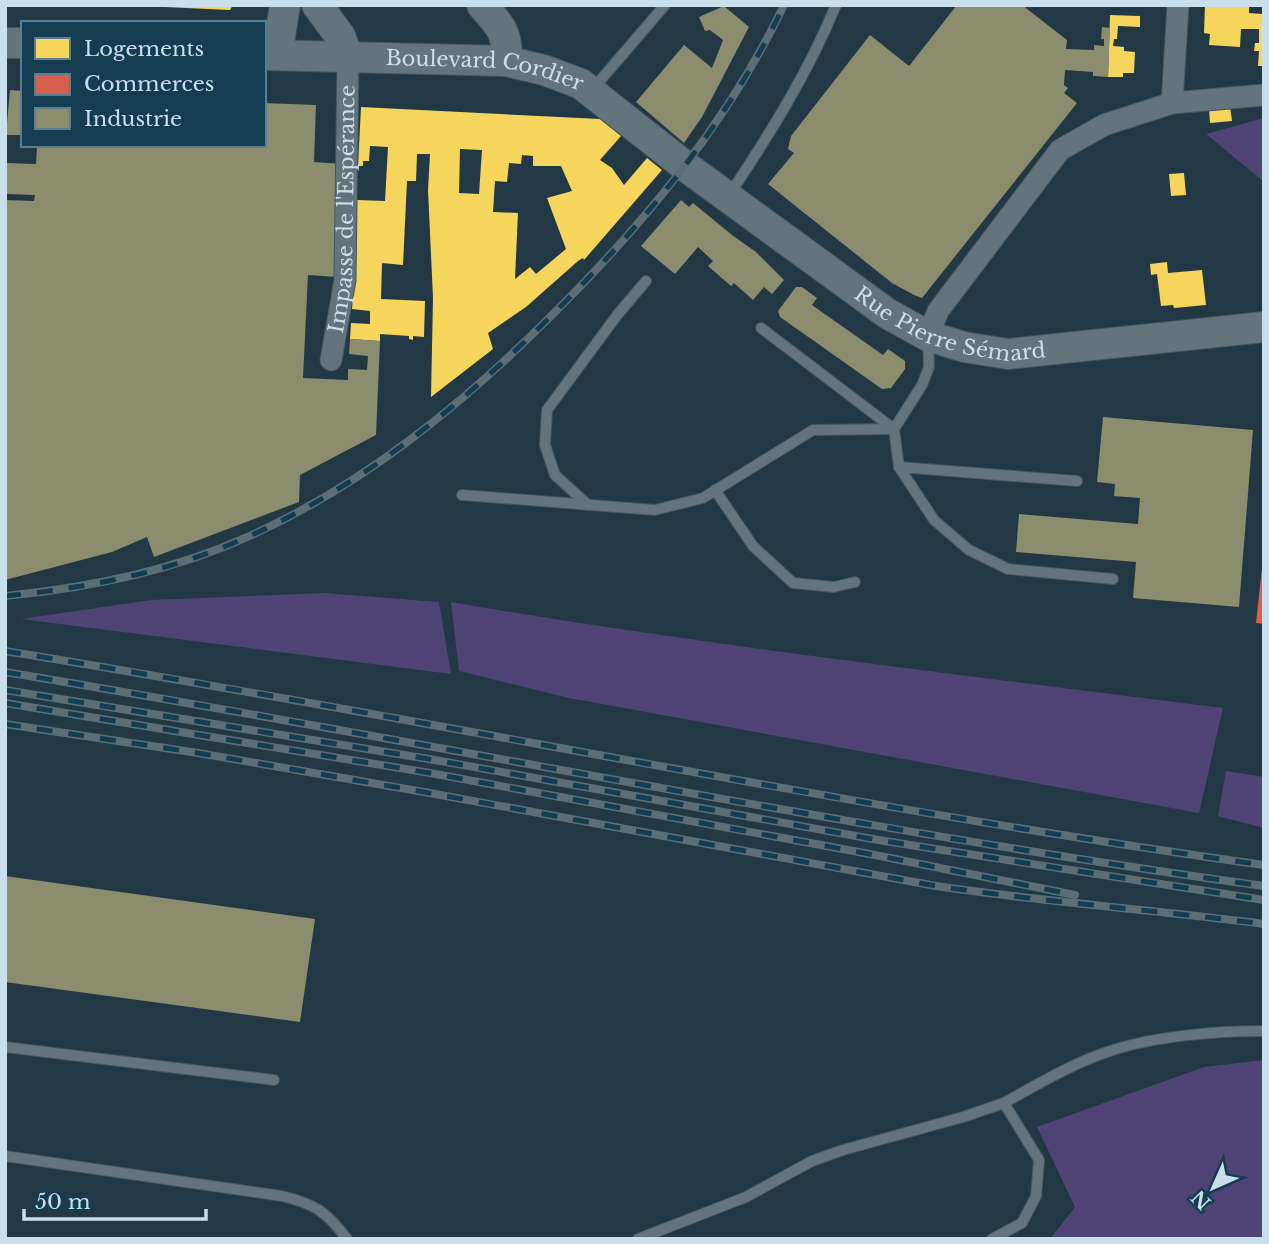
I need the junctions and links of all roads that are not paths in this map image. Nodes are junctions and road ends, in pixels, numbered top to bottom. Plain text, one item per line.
1 (285, 5) edge
2 (317, 5) edge
3 (482, 5) edge
4 (665, 5) edge
5 (836, 5) edge
6 (1178, 5) edge
7 (271, 55) edge
8 (348, 58) junction
9 (506, 61) junction
10 (591, 92) junction
11 (1264, 95) edge
12 (1172, 103) junction
13 (680, 161) joint
14 (727, 197) junction
15 (646, 281) dead end
16 (1264, 327) edge
17 (761, 328) dead end
18 (928, 335) junction
19 (331, 360) dead end
20 (894, 429) junction
21 (899, 467) junction
22 (1077, 481) dead end
23 (715, 490) junction
24 (462, 495) dead end
25 (588, 505) junction
26 (1113, 579) dead end
27 (855, 582) dead end
28 (1264, 1031) edge
29 (5, 1047) edge
30 (274, 1080) dead end
31 (1004, 1102) junction
32 (5, 1156) edge
33 (347, 1239) edge
34 (638, 1239) edge
35 (992, 1239) edge

1 - 7 main road
2 - 8 main road
3 - 9 main road
4 - 10 lane
5 - 14 lane
6 - 12 street
7 - 8 main road, Boulevard Cordier
8 - 9 main road, Boulevard Cordier
8 - 19 street, Impasse de l'Espérance
9 - 10 main road, Boulevard Cordier
10 - 13 main road, Boulevard Cordier
11 - 12 street
12 - 18 street
13 - 14 main road, Rue Pierre Sémard
14 - 18 main road, Rue Pierre Sémard
15 - 25 lane
16 - 18 main road, Rue Pierre Sémard
17 - 20 lane
18 - 20 lane
20 - 21 lane
20 - 23 lane
21 - 22 lane
21 - 26 lane
23 - 25 lane
23 - 27 lane
24 - 25 lane
28 - 31 lane
29 - 30 lane
31 - 34 lane
31 - 35 lane
32 - 33 lane

